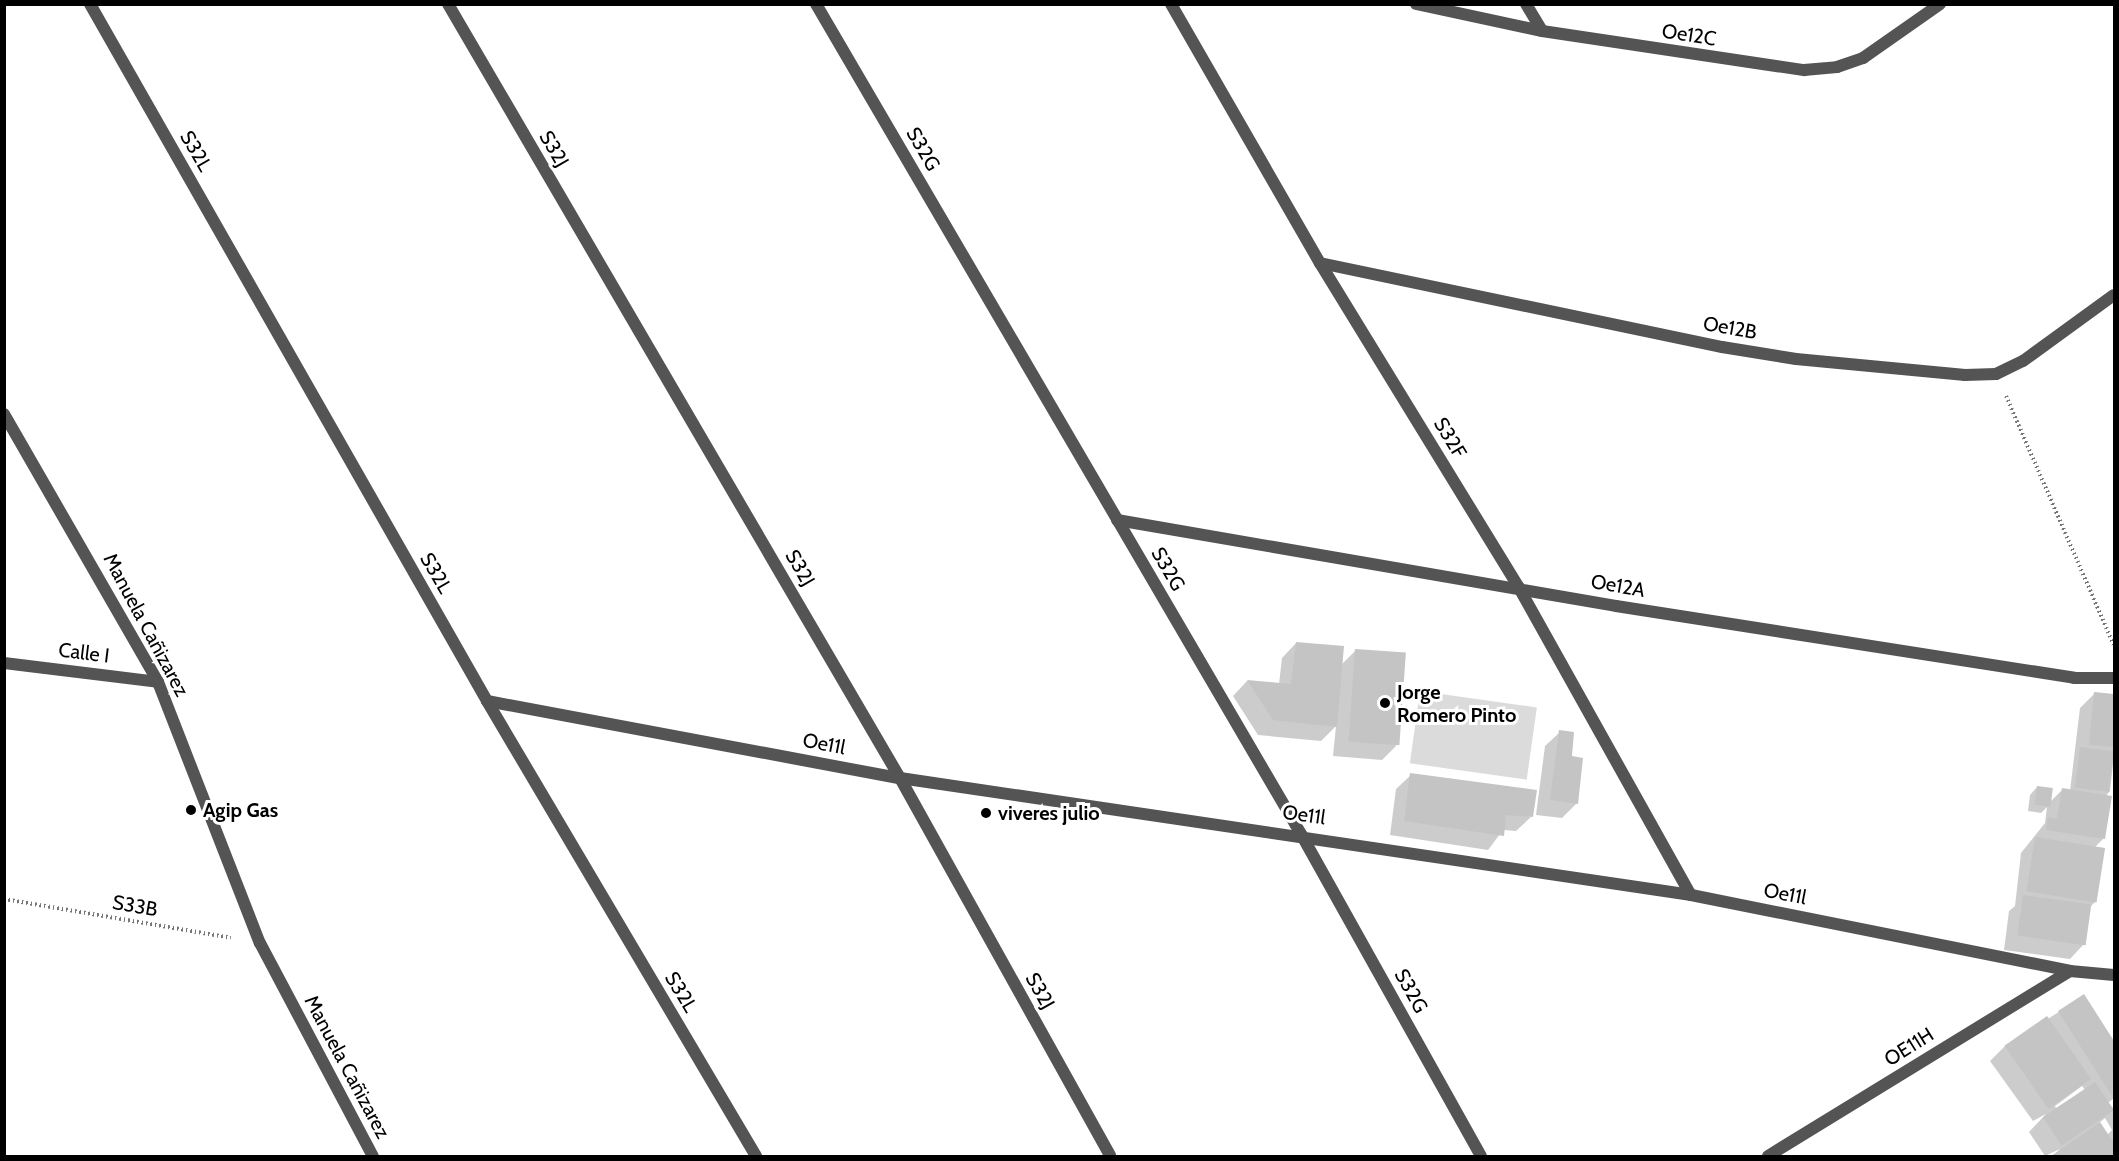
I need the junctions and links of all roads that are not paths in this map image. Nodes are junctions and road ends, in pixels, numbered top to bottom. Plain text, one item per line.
1 (90, 4) edge
2 (448, 4) edge
3 (816, 4) edge
4 (1171, 4) edge
5 (1416, 4) edge
6 (1526, 4) edge
7 (1940, 4) edge
8 (1542, 31) junction
9 (1320, 263) junction
10 (2115, 295) edge
11 (4, 414) edge
12 (1117, 520) junction
13 (1518, 586) junction
14 (4, 663) edge
15 (2115, 678) edge
16 (158, 682) junction
17 (487, 701) junction
18 (900, 778) junction
19 (1301, 834) junction
20 (1691, 895) junction
21 (2070, 971) junction
22 (2115, 975) edge
23 (373, 1156) edge
24 (756, 1156) edge
25 (1110, 1156) edge
26 (1481, 1156) edge
27 (1768, 1156) edge

1 - 17 street, S32L
2 - 18 street, S32J
3 - 12 street, S32G
4 - 9 street, S32F
5 - 8 street, Oe12C
6 - 8 street
7 - 8 street, Oe12C
9 - 10 street, Oe12B
9 - 13 street, S32F
11 - 16 street, Manuela Cañizarez
12 - 13 street, Oe12A
12 - 19 street, S32G
13 - 15 street, Oe12A
13 - 20 street, S32F
14 - 16 street, Calle I
16 - 23 street, Manuela Cañizarez
17 - 18 street, Oe11l
17 - 24 street, S32L
18 - 19 street, Oe11l
18 - 25 street, S32J
19 - 20 street, Oe11l
19 - 26 street, S32G
20 - 21 street, Oe11l
21 - 22 street, Oe11l
21 - 27 street, OE11H

